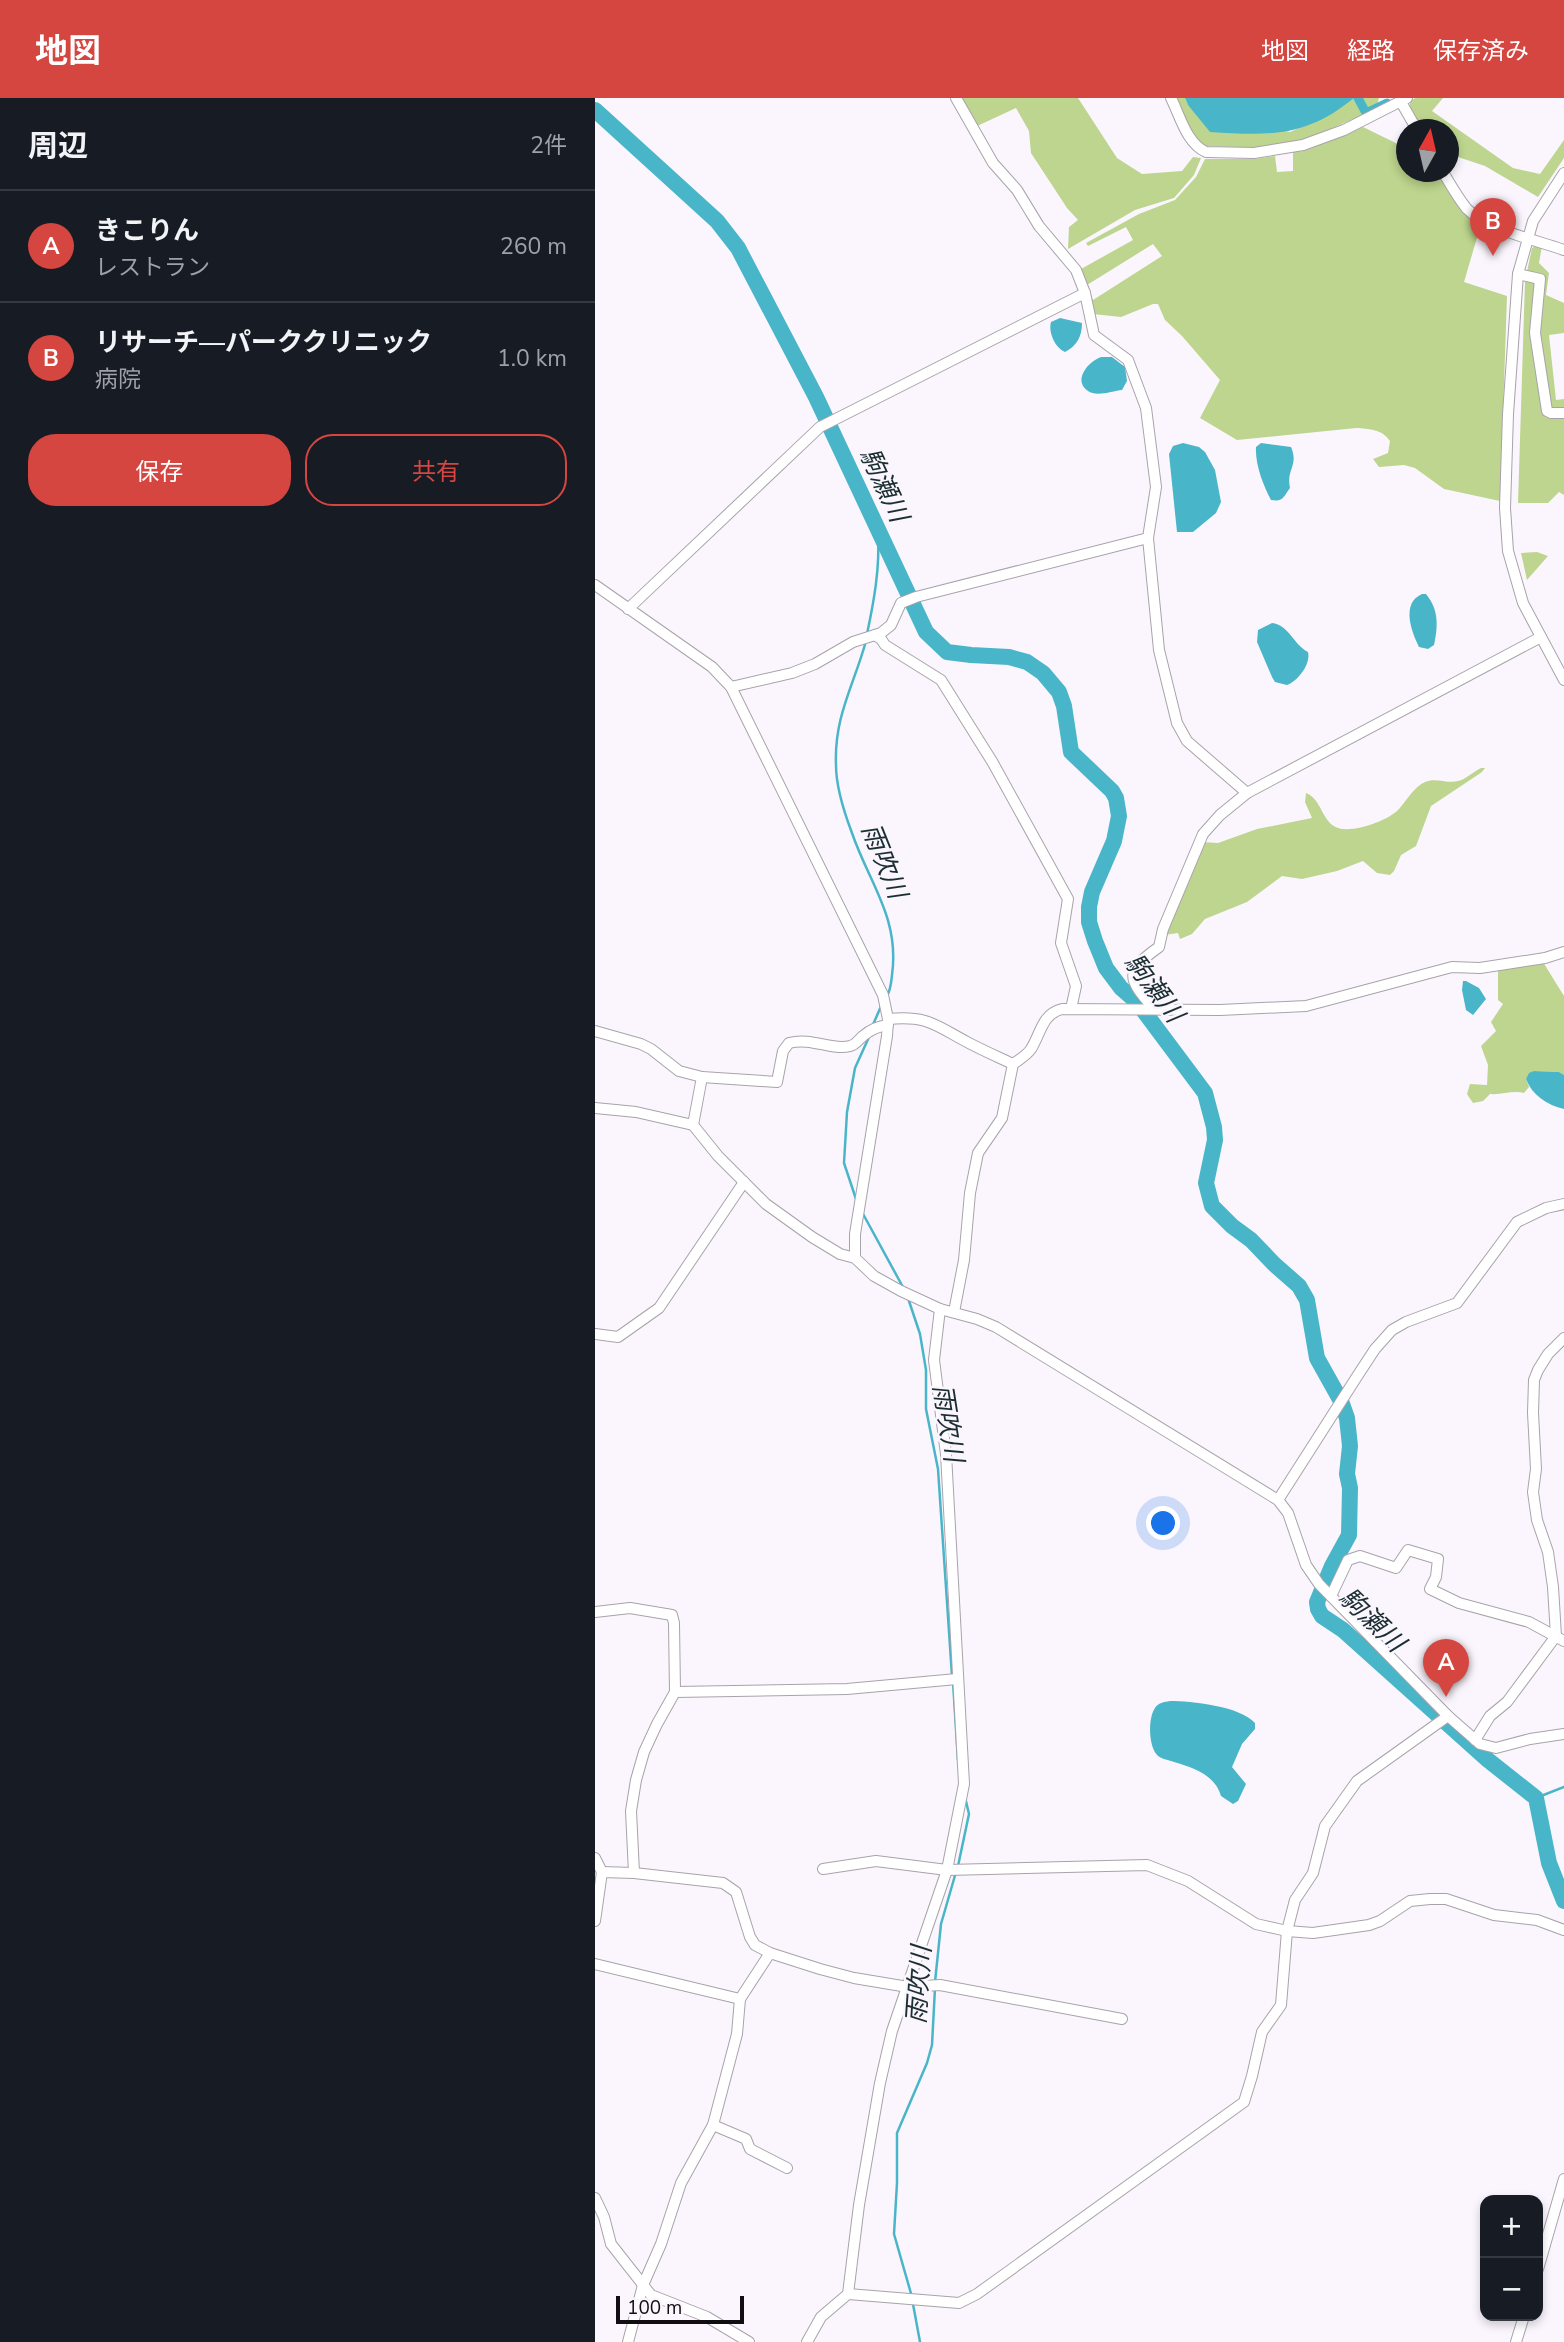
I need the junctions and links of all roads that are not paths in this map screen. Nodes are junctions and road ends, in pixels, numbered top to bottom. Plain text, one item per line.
1 (956, 98) edge
2 (1171, 98) edge
3 (1404, 100) edge
4 (1412, 119) edge
5 (1564, 173) edge
6 (1450, 182) edge
7 (1527, 237) junction
8 (1564, 250) edge
9 (1518, 274) junction
10 (1085, 293) junction
11 (1564, 413) edge
12 (1148, 538) junction
13 (595, 585) edge
14 (628, 609) junction
15 (869, 637) junction
16 (1541, 637) junction
17 (1564, 680) edge
18 (731, 687) junction
19 (1247, 793) junction
20 (1564, 952) edge
21 (1071, 1009) junction
22 (1151, 1009) junction
23 (886, 1021) junction
24 (595, 1031) edge
25 (1013, 1064) junction
26 (702, 1077) junction
27 (595, 1108) edge
28 (693, 1125) junction
29 (744, 1182) junction
30 (1564, 1204) edge
31 (855, 1258) junction
32 (940, 1309) junction
33 (954, 1312) junction
34 (595, 1334) edge
35 (1564, 1338) edge
36 (1278, 1500) junction
37 (1329, 1594) junction
38 (595, 1612) edge
39 (1560, 1639) edge
40 (957, 1679) junction
41 (675, 1692) junction
42 (1448, 1716) junction
43 (1564, 1734) edge
44 (1475, 1740) junction
45 (595, 1858) edge
46 (823, 1869) dead end
47 (947, 1870) junction
48 (602, 1872) junction
49 (634, 1873) junction
50 (595, 1921) edge
51 (1564, 1930) edge
52 (1287, 1931) junction
53 (770, 1953) junction
54 (595, 1964) edge
55 (908, 1987) junction
56 (740, 1999) junction
57 (1122, 2019) dead end
58 (713, 2125) junction
59 (787, 2168) dead end
60 (1564, 2179) edge
61 (595, 2198) edge
62 (1541, 2258) edge
63 (643, 2285) junction
64 (848, 2294) junction
65 (1522, 2321) edge
66 (628, 2342) edge
67 (749, 2342) edge
68 (807, 2342) edge
69 (1516, 2342) edge

1 - 10 street
2 - 3 street
3 - 4 street
5 - 7 street
6 - 7 street
7 - 8 street
7 - 9 street
9 - 11 street
9 - 16 street
10 - 12 street
10 - 14 street
12 - 15 street
12 - 19 street
13 - 14 street
14 - 18 street
15 - 18 street
15 - 21 street
16 - 17 street
16 - 19 street
18 - 23 street
19 - 22 street
20 - 22 street
21 - 22 street
21 - 25 street
23 - 25 street
23 - 26 street
23 - 31 street
24 - 26 street
25 - 33 street
26 - 28 street
27 - 28 street
28 - 29 street
29 - 31 street
29 - 34 street
30 - 36 street
31 - 32 street
32 - 33 street
32 - 40 street
33 - 36 street
35 - 39 street
36 - 37 street
37 - 39 street
37 - 42 street
38 - 41 street
39 - 44 street
40 - 41 street
40 - 47 street
41 - 49 street
42 - 44 street
42 - 52 street
43 - 44 street
45 - 48 street
46 - 47 street
47 - 52 street
47 - 55 street
48 - 49 street
48 - 50 street
49 - 53 street
51 - 52 street
52 - 64 street
53 - 55 street
53 - 56 street
54 - 56 street
55 - 57 street
55 - 64 street
56 - 58 street
58 - 59 street
58 - 63 street
60 - 62 street
61 - 63 street
63 - 66 street
63 - 67 street
64 - 68 street
65 - 69 street

